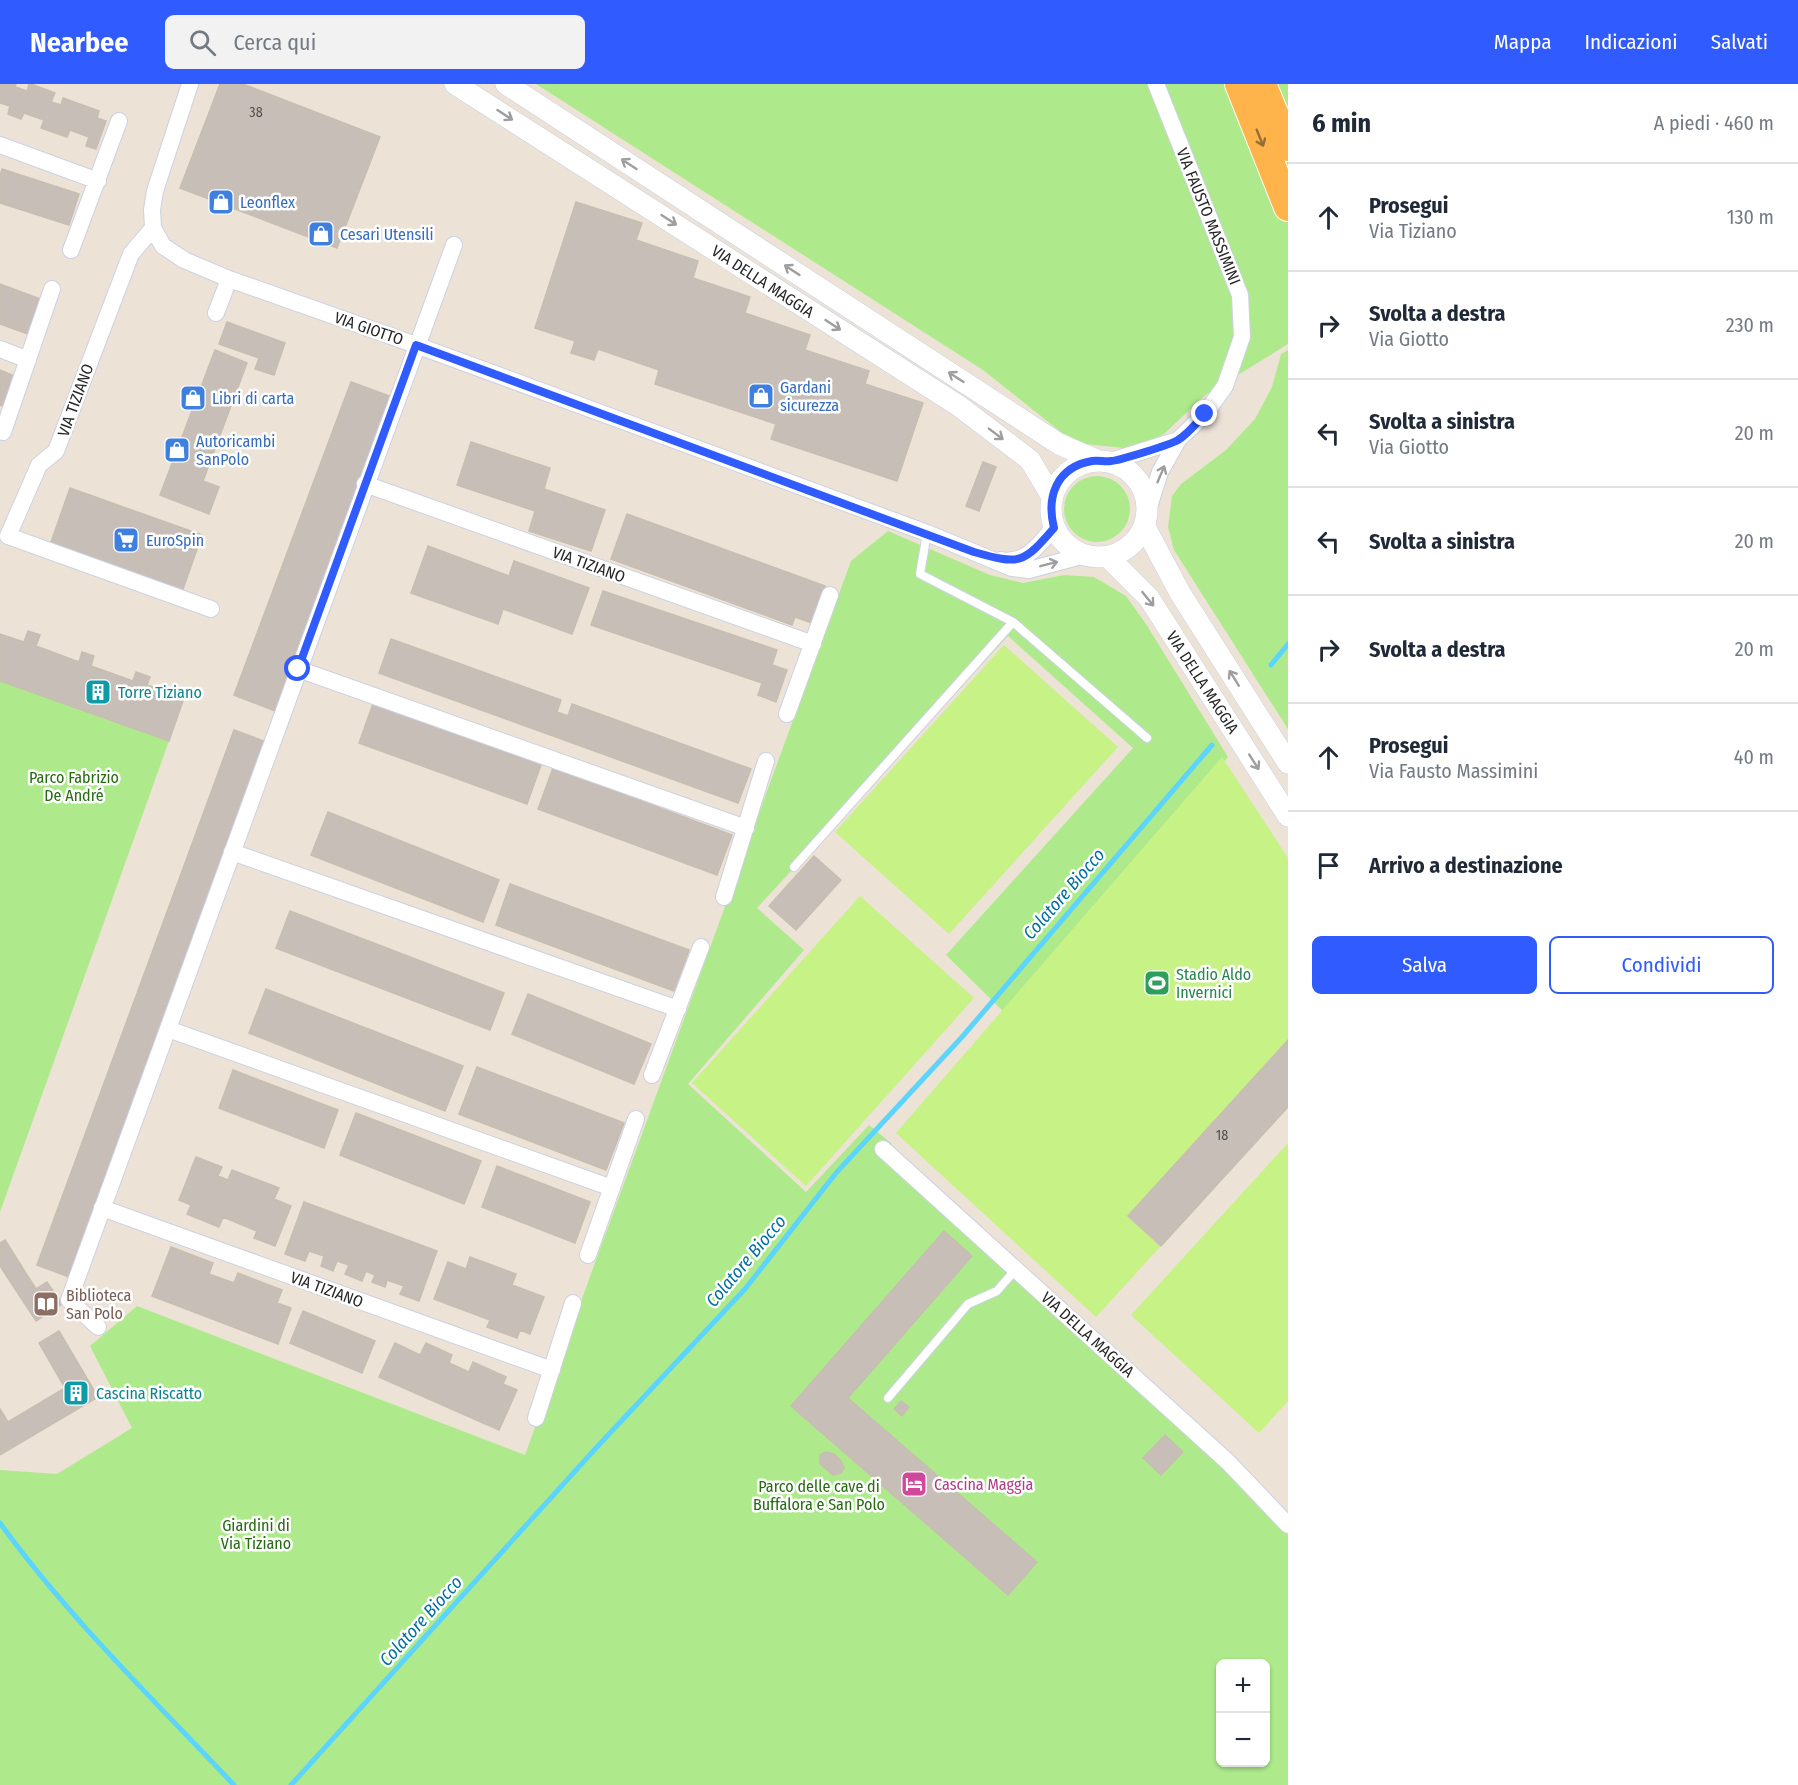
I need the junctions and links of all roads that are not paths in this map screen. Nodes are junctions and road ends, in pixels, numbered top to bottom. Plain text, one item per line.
1 (190, 84) edge
2 (456, 84) edge
3 (506, 84) edge
4 (1156, 84) edge
5 (1239, 84) edge
6 (1262, 84) edge
7 (119, 121) dead end
8 (0, 145) edge
9 (1288, 147) edge
10 (98, 181) junction
11 (1288, 207) edge
12 (153, 228) junction
13 (454, 245) dead end
14 (71, 250) dead end
15 (229, 279) junction
16 (52, 289) dead end
17 (216, 313) dead end
18 (416, 345) junction
19 (0, 350) edge
20 (28, 360) junction
21 (3, 432) dead end
22 (1178, 440) junction
23 (1104, 461) junction
24 (366, 484) junction
25 (1052, 497) junction
26 (1146, 518) junction
27 (1054, 528) junction
28 (927, 533) junction
29 (974, 552) junction
30 (1085, 555) junction
31 (1108, 557) junction
32 (830, 594) dead end
33 (211, 609) dead end
34 (1012, 622) junction
35 (813, 644) junction
36 (298, 669) junction
37 (787, 714) dead end
38 (1147, 738) dead end
39 (766, 761) dead end
40 (1288, 763) edge
41 (1288, 816) edge
42 (746, 828) junction
43 (232, 852) junction
44 (794, 867) dead end
45 (724, 897) dead end
46 (701, 947) dead end
47 (678, 1009) junction
48 (168, 1029) junction
49 (652, 1075) dead end
50 (636, 1119) dead end
51 (883, 1149) dead end
52 (612, 1188) junction
53 (102, 1208) junction
54 (588, 1255) dead end
55 (1015, 1270) junction
56 (573, 1303) dead end
57 (98, 1327) dead end
58 (552, 1370) junction
59 (888, 1398) dead end
60 (536, 1419) dead end
61 (1288, 1525) edge

1 - 12 street
2 -> 25 street, VIA DELLA MAGGIA
23 -> 3 street, VIA DELLA MAGGIA
4 - 22 street, VIA FAUSTO MASSIMINI
5 -> 11 highway
6 - 9 highway
7 - 10 street
8 - 10 street
10 - 14 street
12 - 15 street, VIA GIOTTO
12 - 33 street, VIA TIZIANO
13 - 18 street
15 - 17 street
15 - 18 street, VIA GIOTTO
16 - 20 street
18 - 24 street
18 - 28 street, VIA GIOTTO
19 - 20 street
20 - 21 street
22 - 23 street, VIA FAUSTO MASSIMINI
26 -> 22 street, VIA FAUSTO MASSIMINI
23 - 25 street
23 - 26 street
24 - 35 street, VIA TIZIANO
24 - 36 street
25 - 27 street
26 - 31 street
40 -> 26 street, VIA DELLA MAGGIA
27 - 29 street, VIA GIOTTO
27 - 30 street
28 - 29 street, VIA GIOTTO
28 - 34 lane
29 -> 30 street, VIA GIOTTO
30 - 31 street
31 -> 41 street, VIA DELLA MAGGIA
32 - 35 street
34 - 38 lane
34 - 44 lane
35 - 37 street
36 - 42 street
36 - 43 street
39 - 42 street
42 - 45 street
43 - 47 street
43 - 48 street
46 - 47 street
47 - 49 street
48 - 52 street
48 - 53 street
50 - 52 street
51 - 55 street, VIA DELLA MAGGIA
52 - 54 street
53 - 57 street
53 - 58 street, VIA TIZIANO
55 - 59 lane
55 - 61 street, VIA DELLA MAGGIA
56 - 58 street
58 - 60 street

